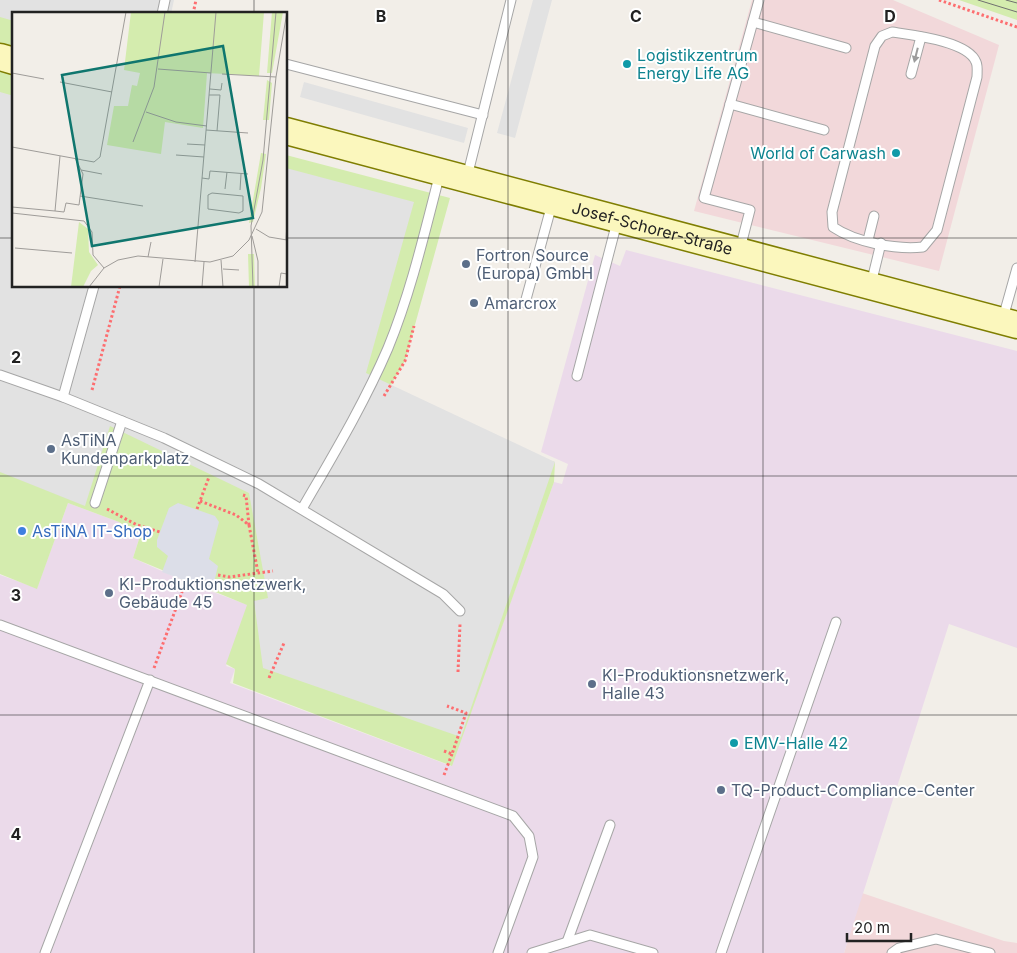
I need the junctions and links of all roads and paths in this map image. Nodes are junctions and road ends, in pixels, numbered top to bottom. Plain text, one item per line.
1 (511, 0) edge
2 (759, 0) edge
3 (939, 0) edge
4 (753, 22) junction
5 (1017, 27) edge
6 (921, 37) junction
7 (846, 48) dead end
8 (288, 65) edge
9 (912, 74) dead end
10 (730, 104) junction
11 (483, 115) junction
12 (824, 130) dead end
13 (288, 132) edge
14 (440, 173) junction
15 (466, 180) junction
16 (552, 202) junction
17 (874, 216) dead end
18 (618, 219) junction
19 (868, 240) junction
20 (881, 243) junction
21 (739, 251) junction
22 (1017, 268) edge
23 (870, 286) junction
24 (93, 288) edge
25 (119, 288) edge
26 (525, 303) dead end
27 (1010, 323) edge
28 (0, 375) edge
29 (577, 376) dead end
30 (92, 390) dead end
31 (63, 397) junction
32 (122, 421) junction
33 (216, 482) dead end
34 (238, 492) dead end
35 (200, 501) junction
36 (95, 503) joint
37 (197, 509) dead end
38 (302, 509) junction
39 (249, 525) junction
40 (160, 532) dead end
41 (273, 571) dead end
42 (258, 573) junction
43 (218, 575) dead end
44 (186, 581) dead end
45 (460, 611) joint
46 (836, 622) dead end
47 (0, 625) edge
48 (284, 643) dead end
49 (458, 672) dead end
50 (269, 678) dead end
51 (150, 680) junction
52 (447, 706) dead end
53 (444, 751) dead end
54 (452, 754) junction
55 (439, 789) junction
56 (610, 825) dead end
57 (568, 942) junction
58 (44, 953) edge
59 (498, 953) edge
60 (532, 953) edge
61 (653, 953) edge
62 (721, 953) edge
63 (892, 953) edge
64 (990, 953) edge

1 - 11 lane
2 - 4 lane
3 - 5 path
4 - 7 lane
4 - 10 lane
6 -> 9 lane
6 - 19 lane
6 - 20 lane
8 - 11 lane
10 - 12 lane
10 - 21 lane
11 - 15 lane
13 - 14 street, Josef-Schorer-Straße
14 - 15 street, Josef-Schorer-Straße
14 - 38 lane
15 - 16 street, Josef-Schorer-Straße
16 - 18 street, Josef-Schorer-Straße
16 - 26 lane
17 - 19 lane
18 - 21 street, Josef-Schorer-Straße
18 - 29 lane
19 - 20 lane
20 - 23 lane
21 - 23 street, Josef-Schorer-Straße
22 - 27 lane
23 - 27 street, Josef-Schorer-Straße
24 - 31 lane
25 - 30 path
28 - 31 lane
31 - 32 lane
32 - 36 lane
32 - 38 lane
33 - 35 path
34 - 39 path
35 - 37 path
35 - 39 path
36 - 40 path
38 - 45 lane
39 - 42 path
41 - 42 path
42 - 43 path
44 - 51 path
45 - 49 path
46 - 62 lane
47 - 51 lane
48 - 50 path
51 - 55 lane
51 - 58 lane
52 - 54 path
53 - 54 path
54 - 55 path
55 - 59 lane
56 - 57 lane
57 - 60 lane
57 - 61 lane
63 - 64 lane

